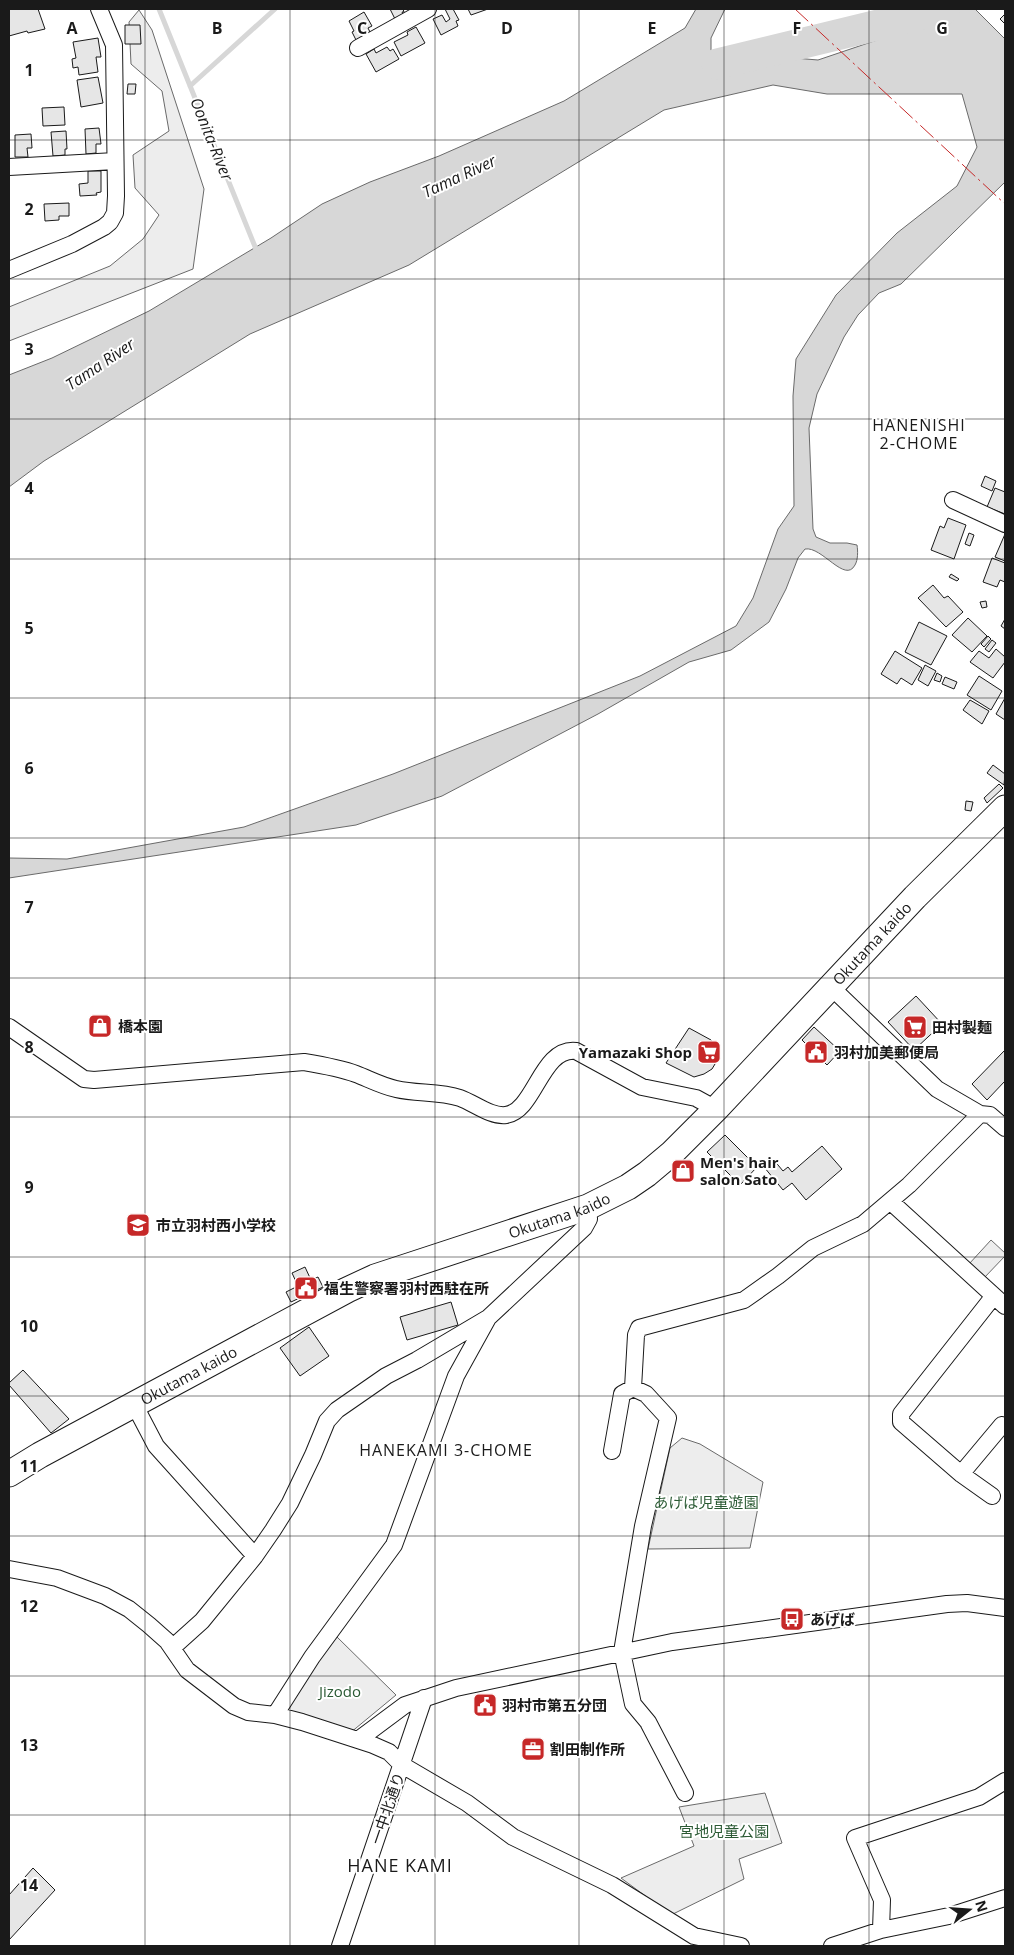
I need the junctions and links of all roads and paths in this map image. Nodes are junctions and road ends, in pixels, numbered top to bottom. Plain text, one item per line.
1 (99, 9) edge
2 (428, 9) edge
3 (358, 48) dead end
4 (115, 161) junction
5 (9, 167) edge
6 (9, 270) edge
7 (953, 500) dead end
8 (1005, 524) edge
9 (1005, 808) edge
10 (830, 986) junction
11 (9, 1027) edge
12 (716, 1109) junction
13 (980, 1114) junction
14 (1005, 1128) edge
15 (890, 1202) junction
16 (588, 1207) junction
17 (999, 1302) edge
18 (488, 1318) junction
19 (632, 1388) junction
20 (134, 1404) junction
21 (1002, 1424) dead end
22 (612, 1451) dead end
23 (9, 1474) edge
24 (961, 1474) junction
25 (992, 1496) dead end
26 (255, 1556) junction
27 (9, 1569) edge
28 (1003, 1604) edge
29 (172, 1648) junction
30 (622, 1652) junction
31 (424, 1698) junction
32 (275, 1715) junction
33 (358, 1740) junction
34 (402, 1765) junction
35 (1005, 1781) edge
36 (685, 1793) dead end
37 (1005, 1898) edge
38 (882, 1930) junction
39 (340, 1946) edge
40 (741, 1946) edge
41 (832, 1946) edge

1 - 4 street
2 - 3 street
4 - 5 street
4 - 6 street
7 - 8 street
9 - 10 main road, Okutama kaido
10 - 12 main road, Okutama kaido
10 - 13 street
11 - 12 street
12 - 16 main road, Okutama kaido
13 - 14 street
13 - 15 street
15 - 17 street
15 - 19 street
16 - 18 street
16 - 20 main road, Okutama kaido
17 - 24 street
18 - 26 street
18 - 32 street
19 - 22 street
19 - 30 street
20 - 23 main road, Okutama kaido
20 - 26 street
21 - 24 street
24 - 25 street
26 - 29 street
27 - 29 street
28 - 30 street
29 - 32 street
30 - 31 street
30 - 36 street
31 - 33 street
31 - 34 street, 一中北通り
32 - 33 street
33 - 34 street
34 - 39 street, 一中北通り
34 - 40 street
35 - 38 street
37 - 38 street
38 - 41 street

